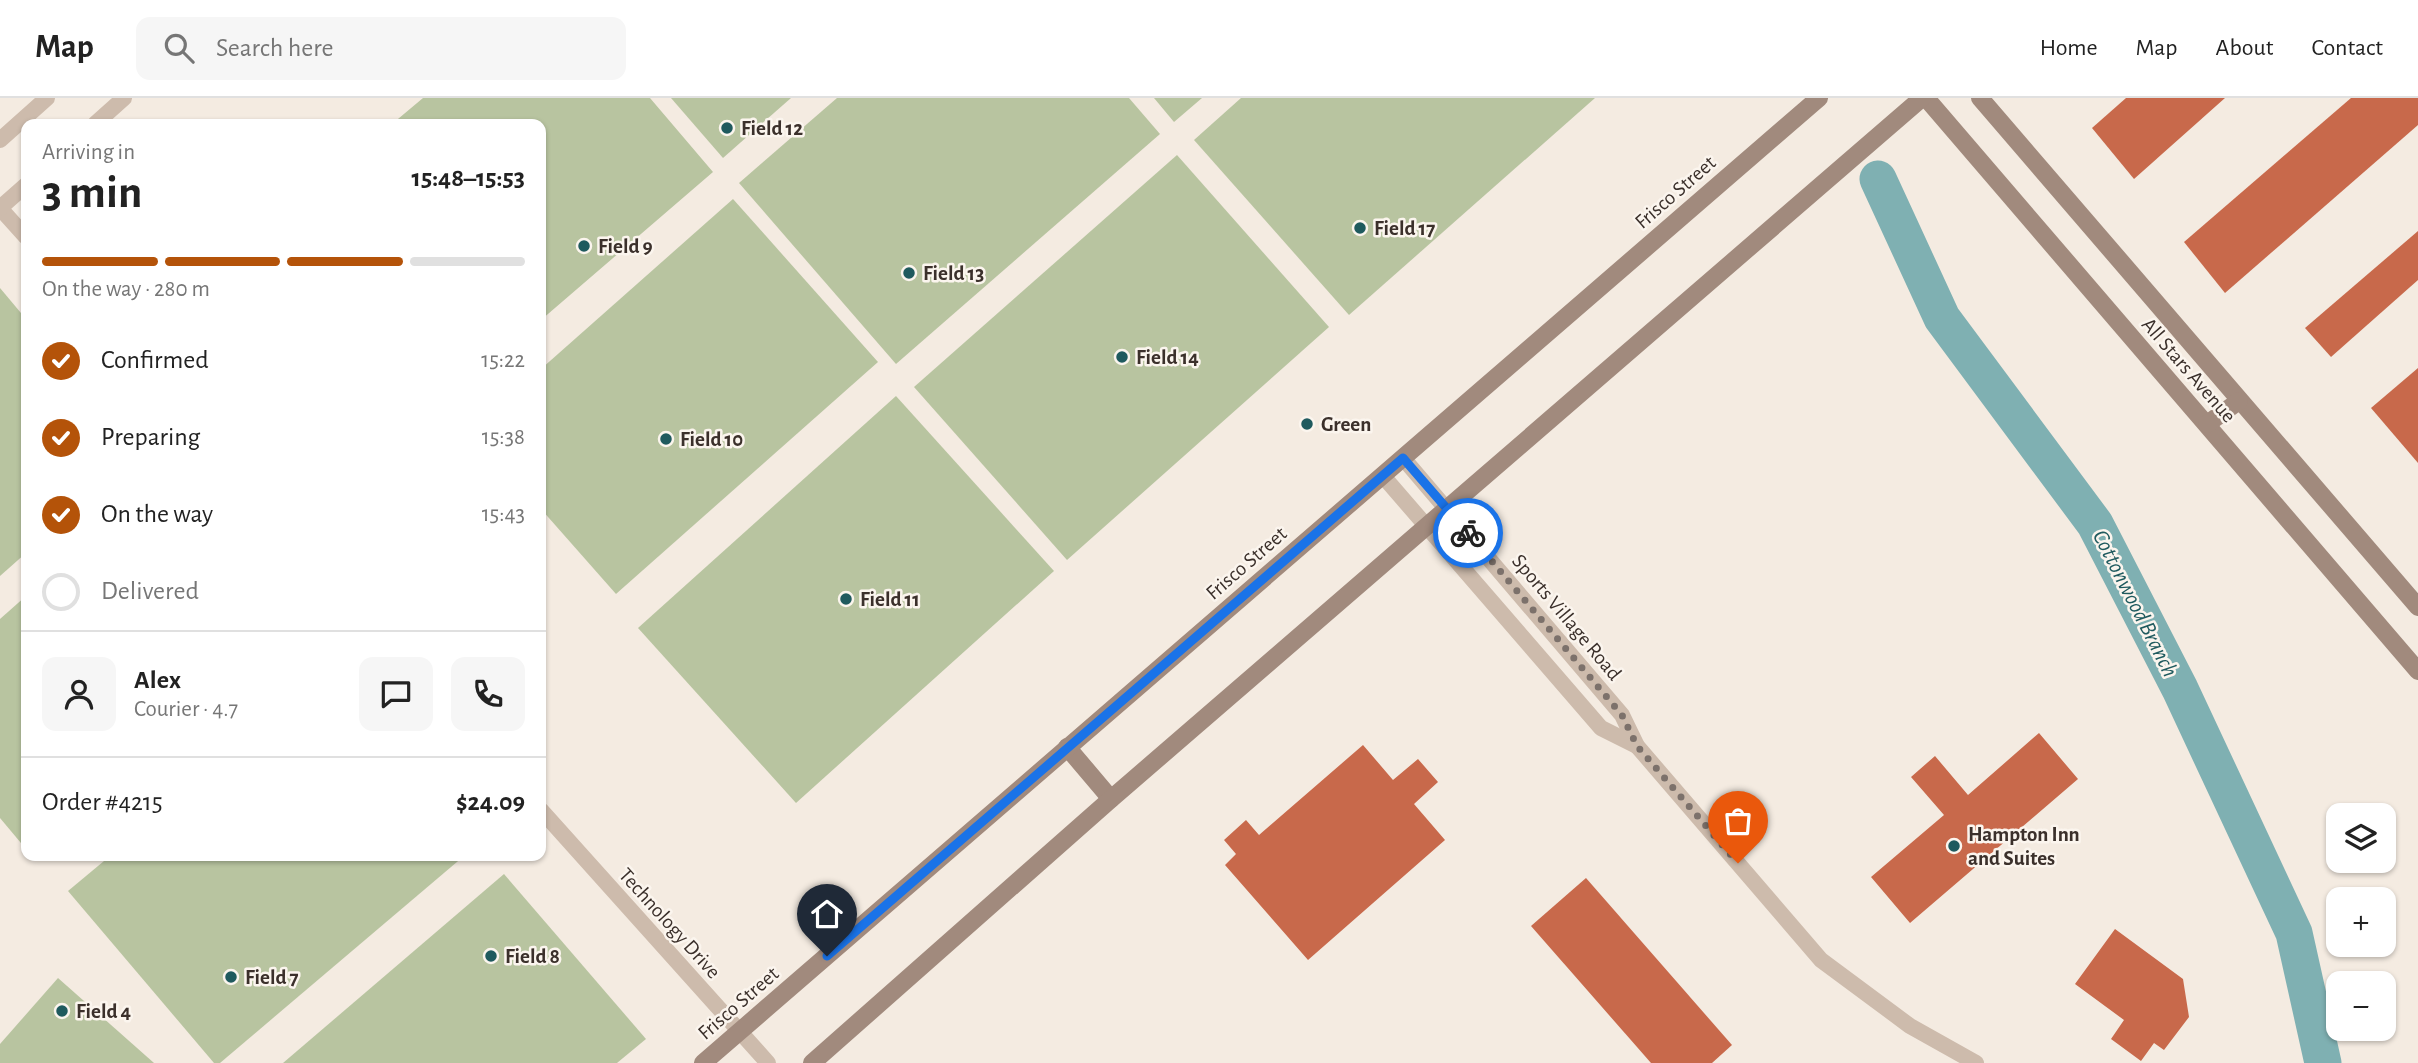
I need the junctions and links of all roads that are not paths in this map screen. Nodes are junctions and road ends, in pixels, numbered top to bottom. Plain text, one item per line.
1 (47, 98) edge
2 (124, 98) edge
3 (1819, 98) edge
4 (1924, 98) edge
5 (1980, 98) edge
6 (24, 119) edge
7 (101, 119) edge
8 (21, 121) edge
9 (0, 140) edge
10 (21, 189) edge
11 (0, 208) edge
12 (21, 231) edge
13 (2239, 401) junction
14 (2207, 424) junction
15 (1403, 458) junction
16 (1383, 476) junction
17 (1448, 510) junction
18 (1428, 527) junction
19 (2418, 607) edge
20 (2418, 671) edge
21 (1637, 746) junction
22 (1067, 747) junction
23 (1111, 800) junction
24 (546, 816) edge
25 (740, 1032) junction
26 (703, 1063) edge
27 (768, 1063) edge
28 (812, 1063) edge
29 (1976, 1063) edge

1 - 6 street
2 - 7 street
3 - 15 street, Frisco Street
4 - 14 street, All Stars Avenue
4 - 17 street
5 - 13 street, All Stars Avenue
8 - 9 street
10 - 11 street
11 - 12 street
13 - 14 street
13 - 19 street, All Stars Avenue
14 - 20 street, All Stars Avenue
15 - 16 street, Frisco Street
15 - 17 street, Sports Village Road
16 - 18 street, Sports Village Road
16 - 22 street, Frisco Street
17 - 18 street
17 - 21 street, Sports Village Road
18 - 21 street, Sports Village Road
18 - 23 street
21 - 29 street, Sports Village Road
22 - 23 street
22 - 25 street, Frisco Street
23 - 28 street
24 - 25 street, Technology Drive
25 - 26 street, Frisco Street
25 - 27 street, Technology Drive

